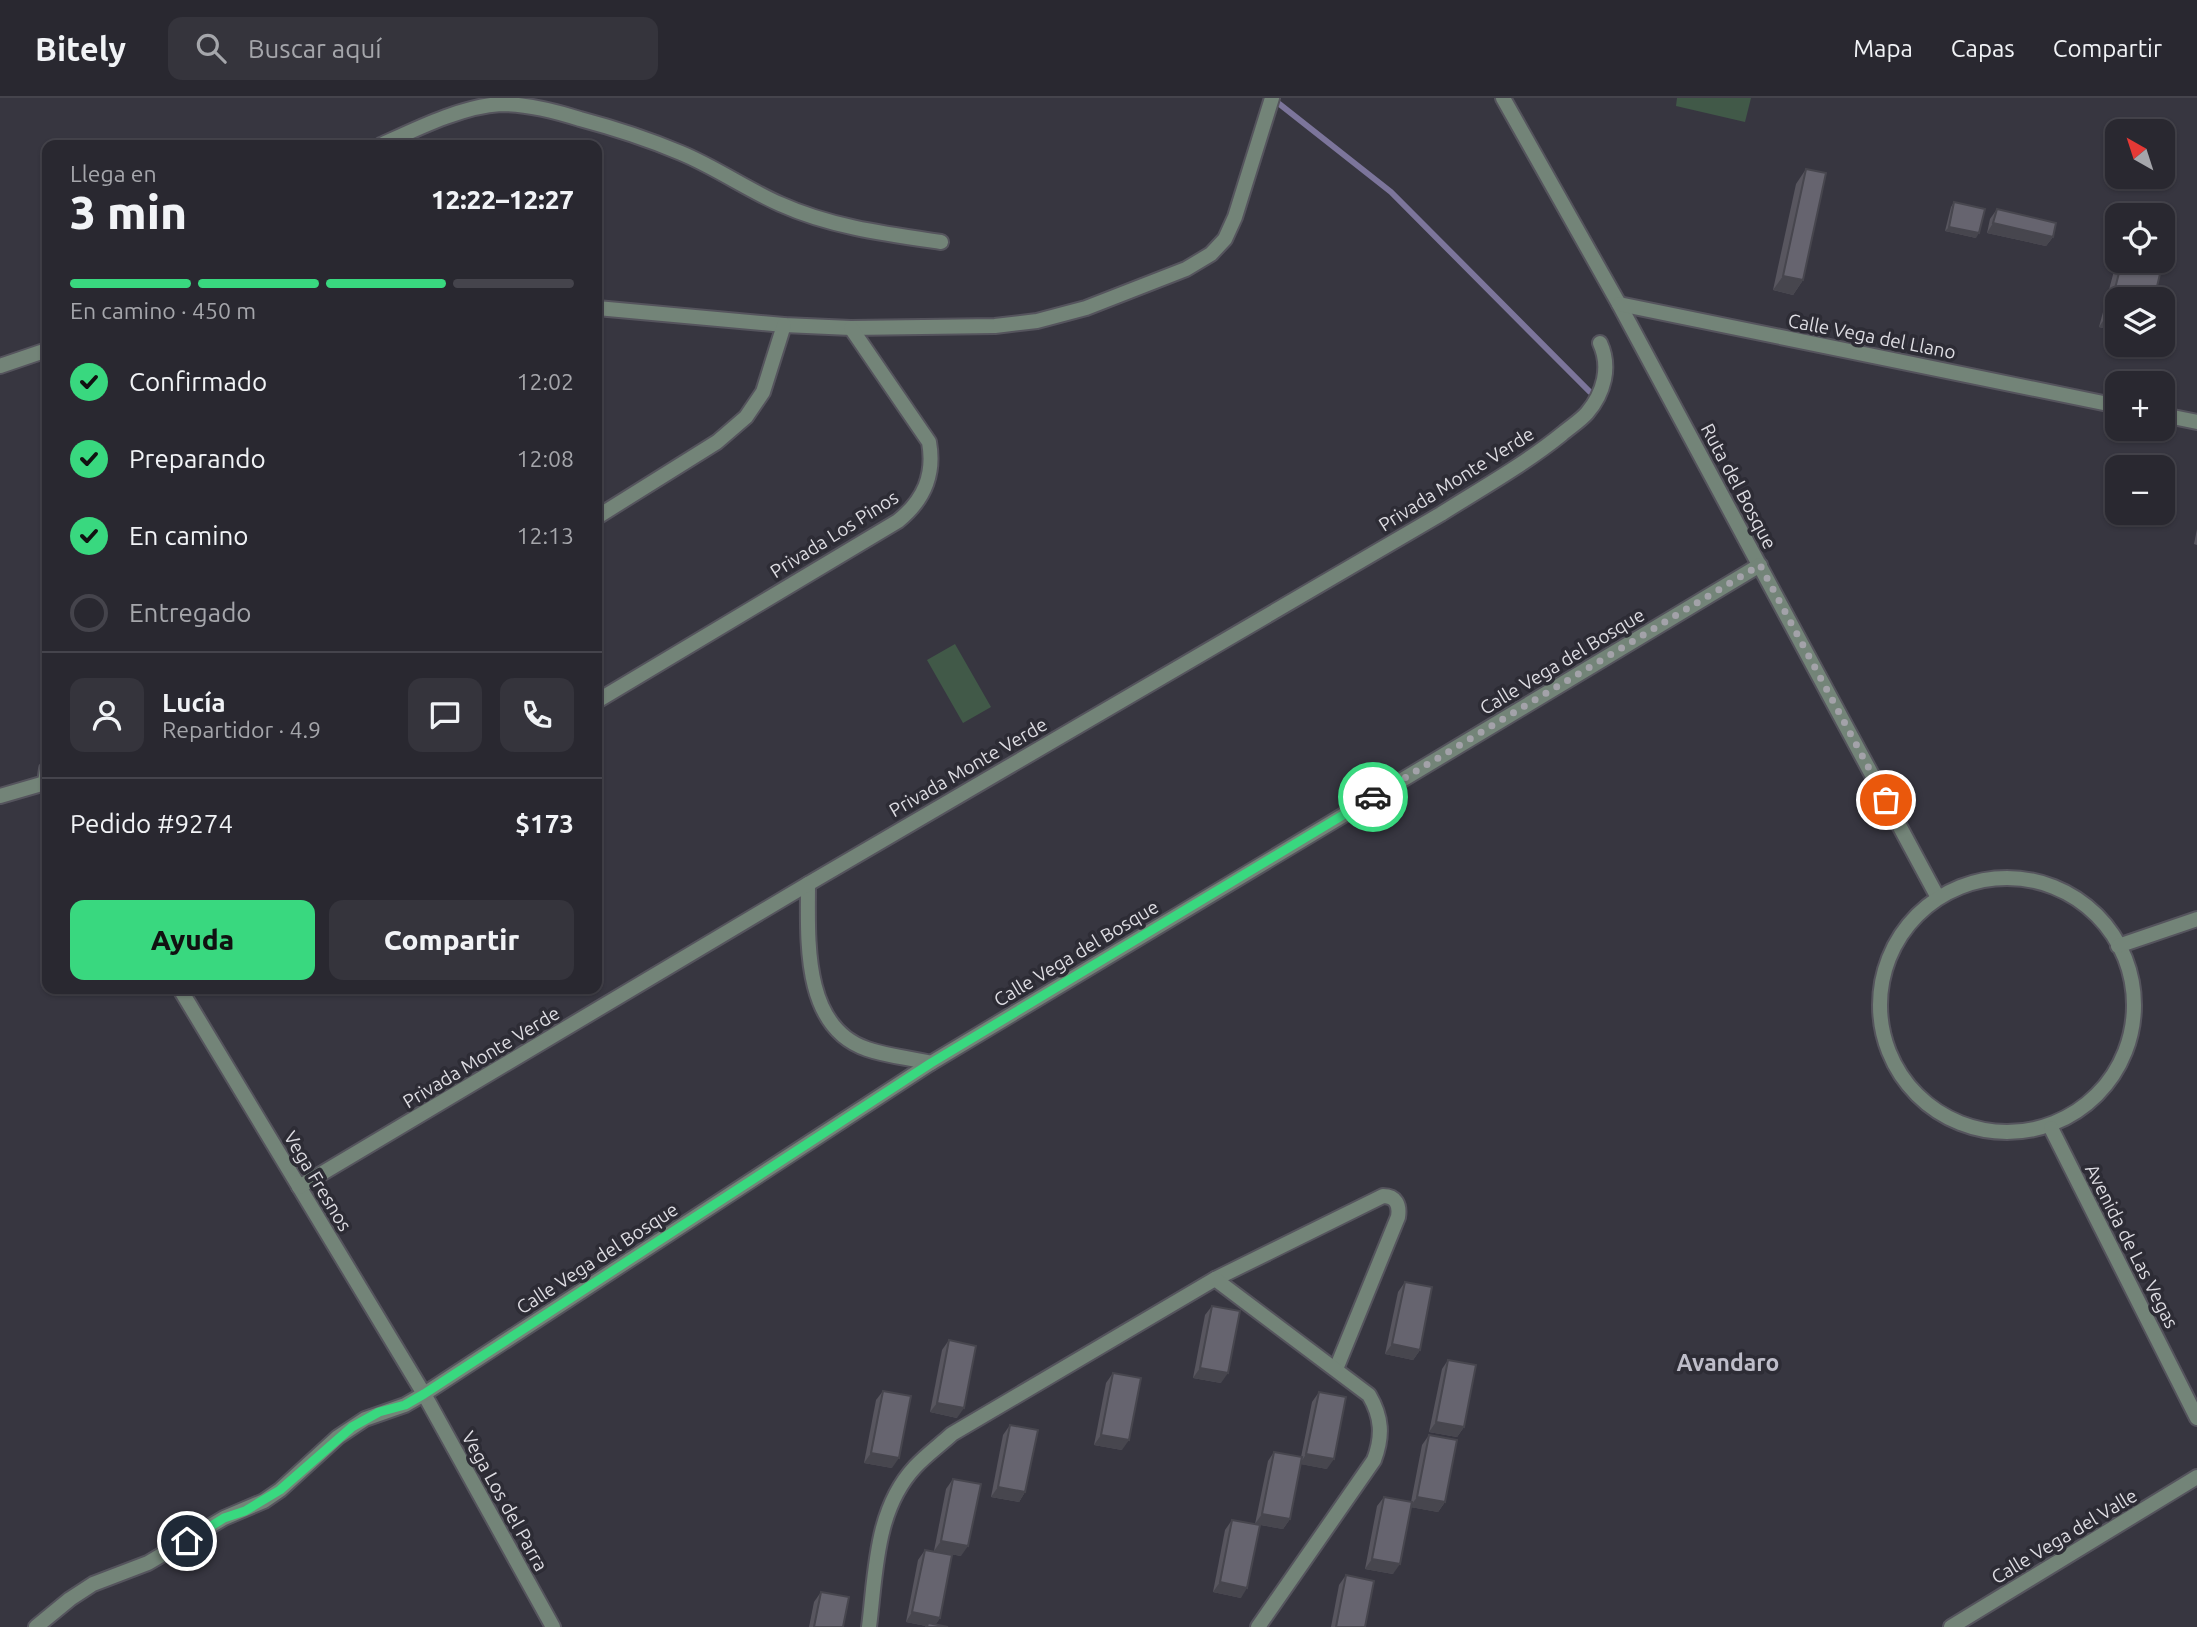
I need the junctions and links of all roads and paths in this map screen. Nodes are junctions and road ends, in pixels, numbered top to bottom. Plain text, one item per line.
1 (1272, 98) edge
2 (1503, 98) edge
3 (392, 140) edge
4 (941, 242) dead end
5 (1619, 304) junction
6 (602, 308) edge
7 (785, 326) junction
8 (851, 327) junction
9 (1600, 343) dead end
10 (42, 352) edge
11 (0, 366) edge
12 (2105, 403) edge
13 (2175, 417) edge
14 (2197, 422) edge
15 (602, 514) edge
16 (1760, 565) junction
17 (602, 698) edge
18 (42, 780) edge
19 (0, 796) edge
20 (807, 884) junction
21 (1936, 894) junction
22 (2197, 919) edge
23 (2118, 946) junction
24 (183, 994) edge
25 (931, 1063) junction
26 (2051, 1128) junction
27 (299, 1187) junction
28 (1215, 1279) junction
29 (1336, 1369) junction
30 (424, 1394) junction
31 (2197, 1418) edge
32 (2197, 1478) edge
33 (36, 1627) edge
34 (553, 1627) edge
35 (869, 1627) edge
36 (1258, 1627) edge
37 (1951, 1627) edge

1 - 8 street
2 - 5 street, Ruta del Bosque
3 - 4 street
5 - 12 street, Calle Vega del Llano
5 - 16 street, Ruta del Bosque
6 - 7 street
7 - 8 street
7 - 15 street
8 - 17 street, Privada Los Pinos
9 - 20 street, Privada Monte Verde
10 - 11 street
13 - 14 street
16 - 21 street, Ruta del Bosque
16 - 25 street, Calle Vega del Bosque
18 - 19 street
20 - 25 street
20 - 27 street, Privada Monte Verde
21 - 23 street
21 - 26 street
22 - 23 street
23 - 26 street
24 - 27 street, Vega Fresnos
25 - 30 street, Calle Vega del Bosque
26 - 31 street, Avenida de Las Vegas
27 - 30 street, Vega Fresnos
28 - 29 street
28 - 29 street
28 - 35 street
29 - 36 street
30 - 33 street, Calle Vega del Bosque
30 - 34 street, Vega Los del Parra
32 - 37 street, Calle Vega del Valle

